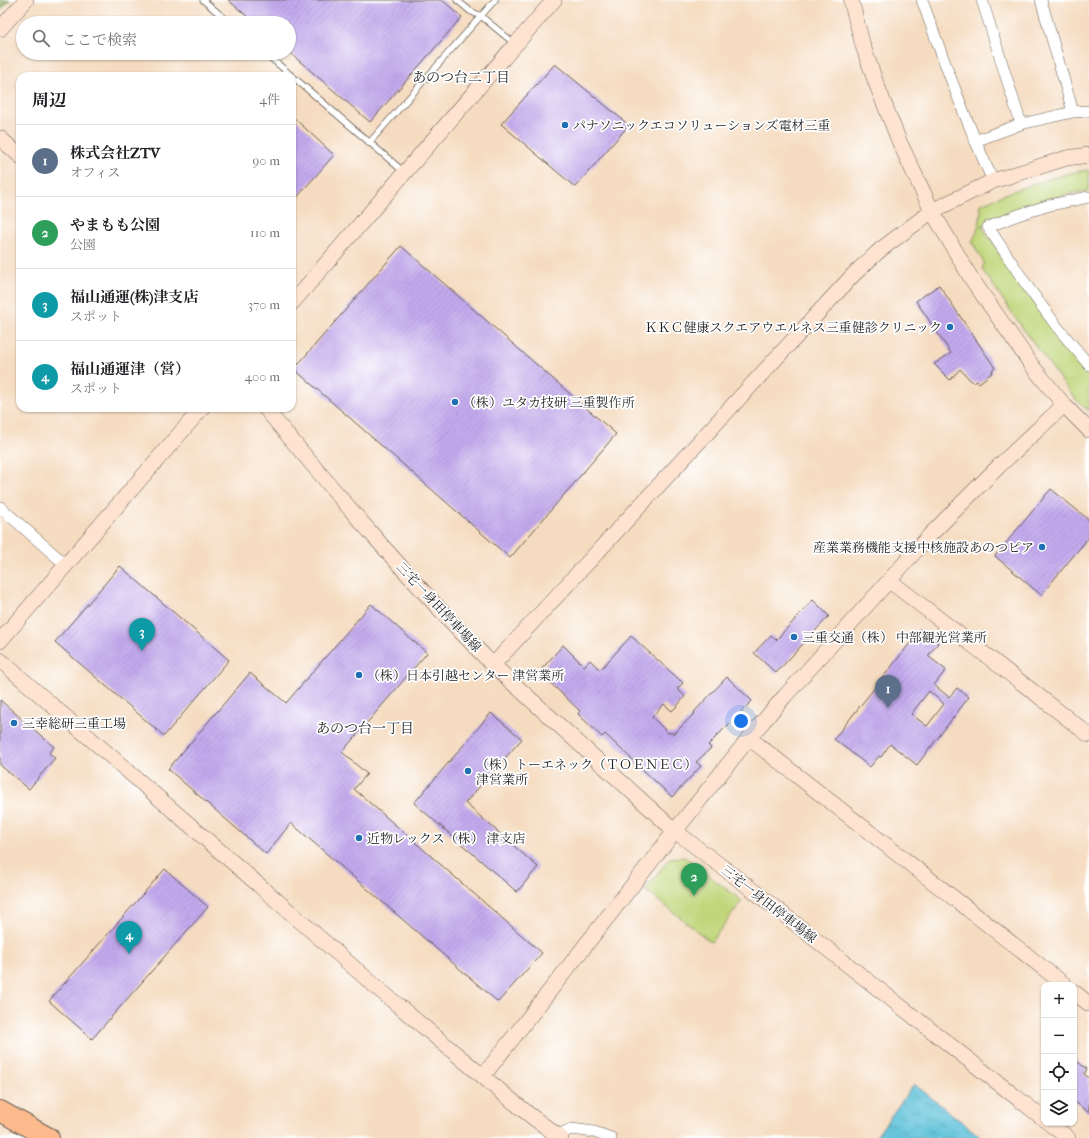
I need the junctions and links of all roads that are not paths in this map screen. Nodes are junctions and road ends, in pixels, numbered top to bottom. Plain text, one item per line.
1 (26, 0) edge
2 (203, 0) edge
3 (457, 0) edge
4 (495, 0) edge
5 (554, 0) edge
6 (851, 0) edge
7 (922, 0) edge
8 (982, 0) edge
9 (1041, 0) edge
10 (222, 16) edge
11 (481, 16) junction
12 (0, 29) edge
13 (515, 44) junction
14 (273, 60) edge
15 (287, 72) edge
16 (296, 79) edge
17 (1089, 111) edge
18 (1073, 112) junction
19 (1021, 124) junction
20 (0, 138) edge
21 (975, 141) junction
22 (369, 143) junction
23 (16, 152) edge
24 (1089, 155) edge
25 (404, 173) junction
26 (994, 181) junction
27 (1089, 197) edge
28 (932, 211) junction
29 (296, 298) edge
30 (1089, 365) edge
31 (1064, 405) junction
32 (199, 412) edge
33 (268, 412) edge
34 (1089, 430) edge
35 (0, 507) edge
36 (66, 565) junction
37 (890, 580) junction
38 (0, 641) edge
39 (0, 660) edge
40 (493, 665) junction
41 (1089, 735) edge
42 (749, 738) junction
43 (675, 831) junction
44 (1061, 982) edge
45 (1077, 994) edge
46 (1089, 1004) edge
47 (483, 1076) junction
48 (0, 1111) edge
49 (1041, 1117) edge
50 (1053, 1126) edge
51 (559, 1136) edge
52 (49, 1138) edge
53 (611, 1138) edge
54 (1068, 1138) edge

1 - 12 street
2 - 10 lane
3 - 11 lane
4 - 11 lane
5 - 13 street
6 - 28 street
7 - 21 street
8 - 19 street
9 - 18 street
11 - 13 lane
11 - 22 lane
13 - 25 street
14 - 15 lane
16 - 22 lane
17 - 18 street
18 - 19 street
19 - 21 street
20 - 23 street
21 - 26 street
22 - 25 lane
24 - 26 street
25 - 29 street
26 - 28 street
27 - 30 street
28 - 31 street
28 - 40 street
31 - 34 street
31 - 37 street
32 - 36 street
33 - 40 street, 三宅一身田停車場線
35 - 36 street
36 - 38 street
37 - 41 street
37 - 42 street
39 - 47 street
40 - 43 street, 三宅一身田停車場線
42 - 43 street
42 - 44 street
43 - 47 street
43 - 49 street, 三宅一身田停車場線
45 - 46 street
47 - 51 street
48 - 52 highway
50 - 54 street
51 - 53 street

